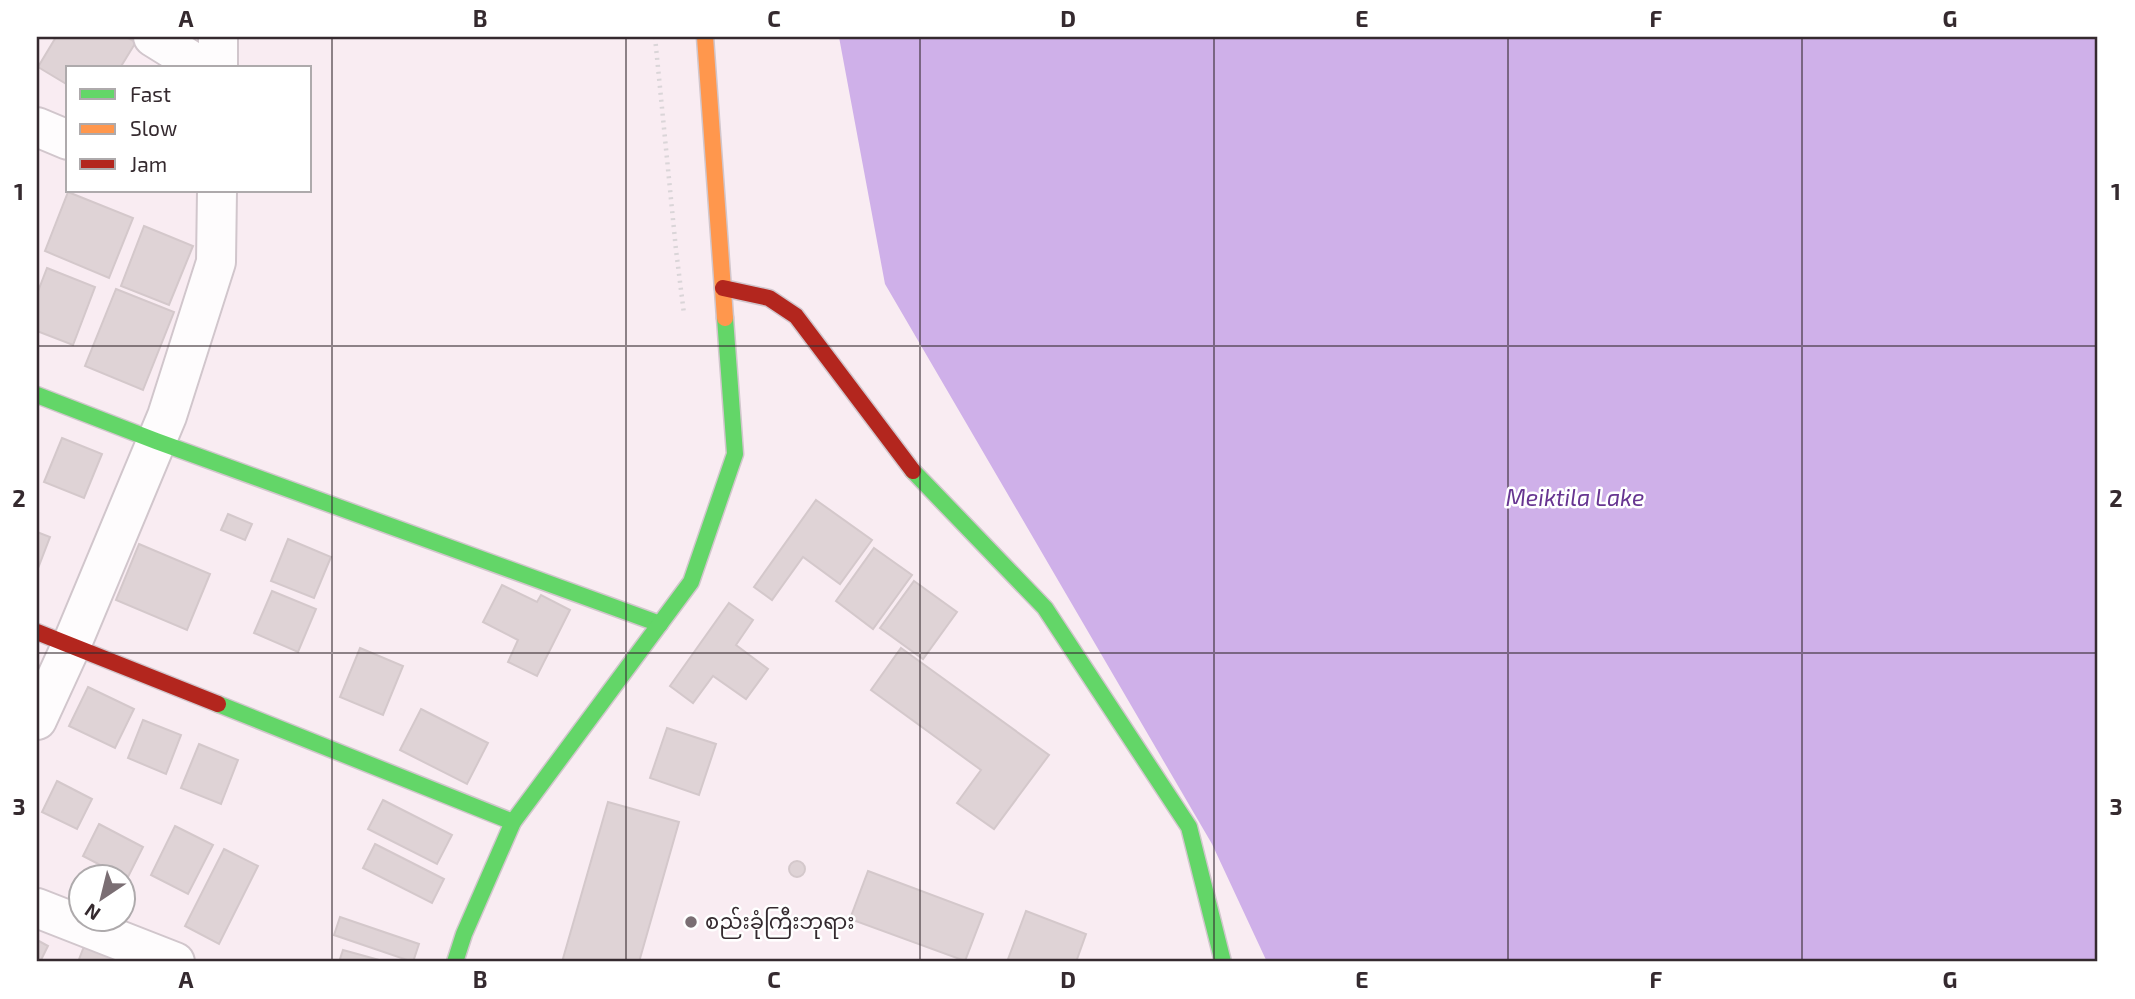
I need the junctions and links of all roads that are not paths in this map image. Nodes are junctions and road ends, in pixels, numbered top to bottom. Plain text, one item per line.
1 (153, 37) edge
2 (218, 37) edge
3 (705, 37) edge
4 (200, 66) edge
5 (218, 66) edge
6 (37, 127) edge
7 (66, 139) edge
8 (207, 195) edge
9 (723, 288) junction
10 (37, 395) edge
11 (156, 441) junction
12 (660, 624) junction
13 (54, 639) edge
14 (37, 720) edge
15 (513, 822) junction
16 (37, 908) edge
17 (175, 962) edge
18 (454, 962) edge
19 (1223, 962) edge

1 - 4 street
2 - 5 street
3 - 9 street
6 - 7 street
8 - 11 street
9 - 12 street
9 - 19 street
10 - 11 street
11 - 12 street
11 - 13 street
12 - 15 street
13 - 14 street
13 - 15 street
15 - 18 street
16 - 17 street

